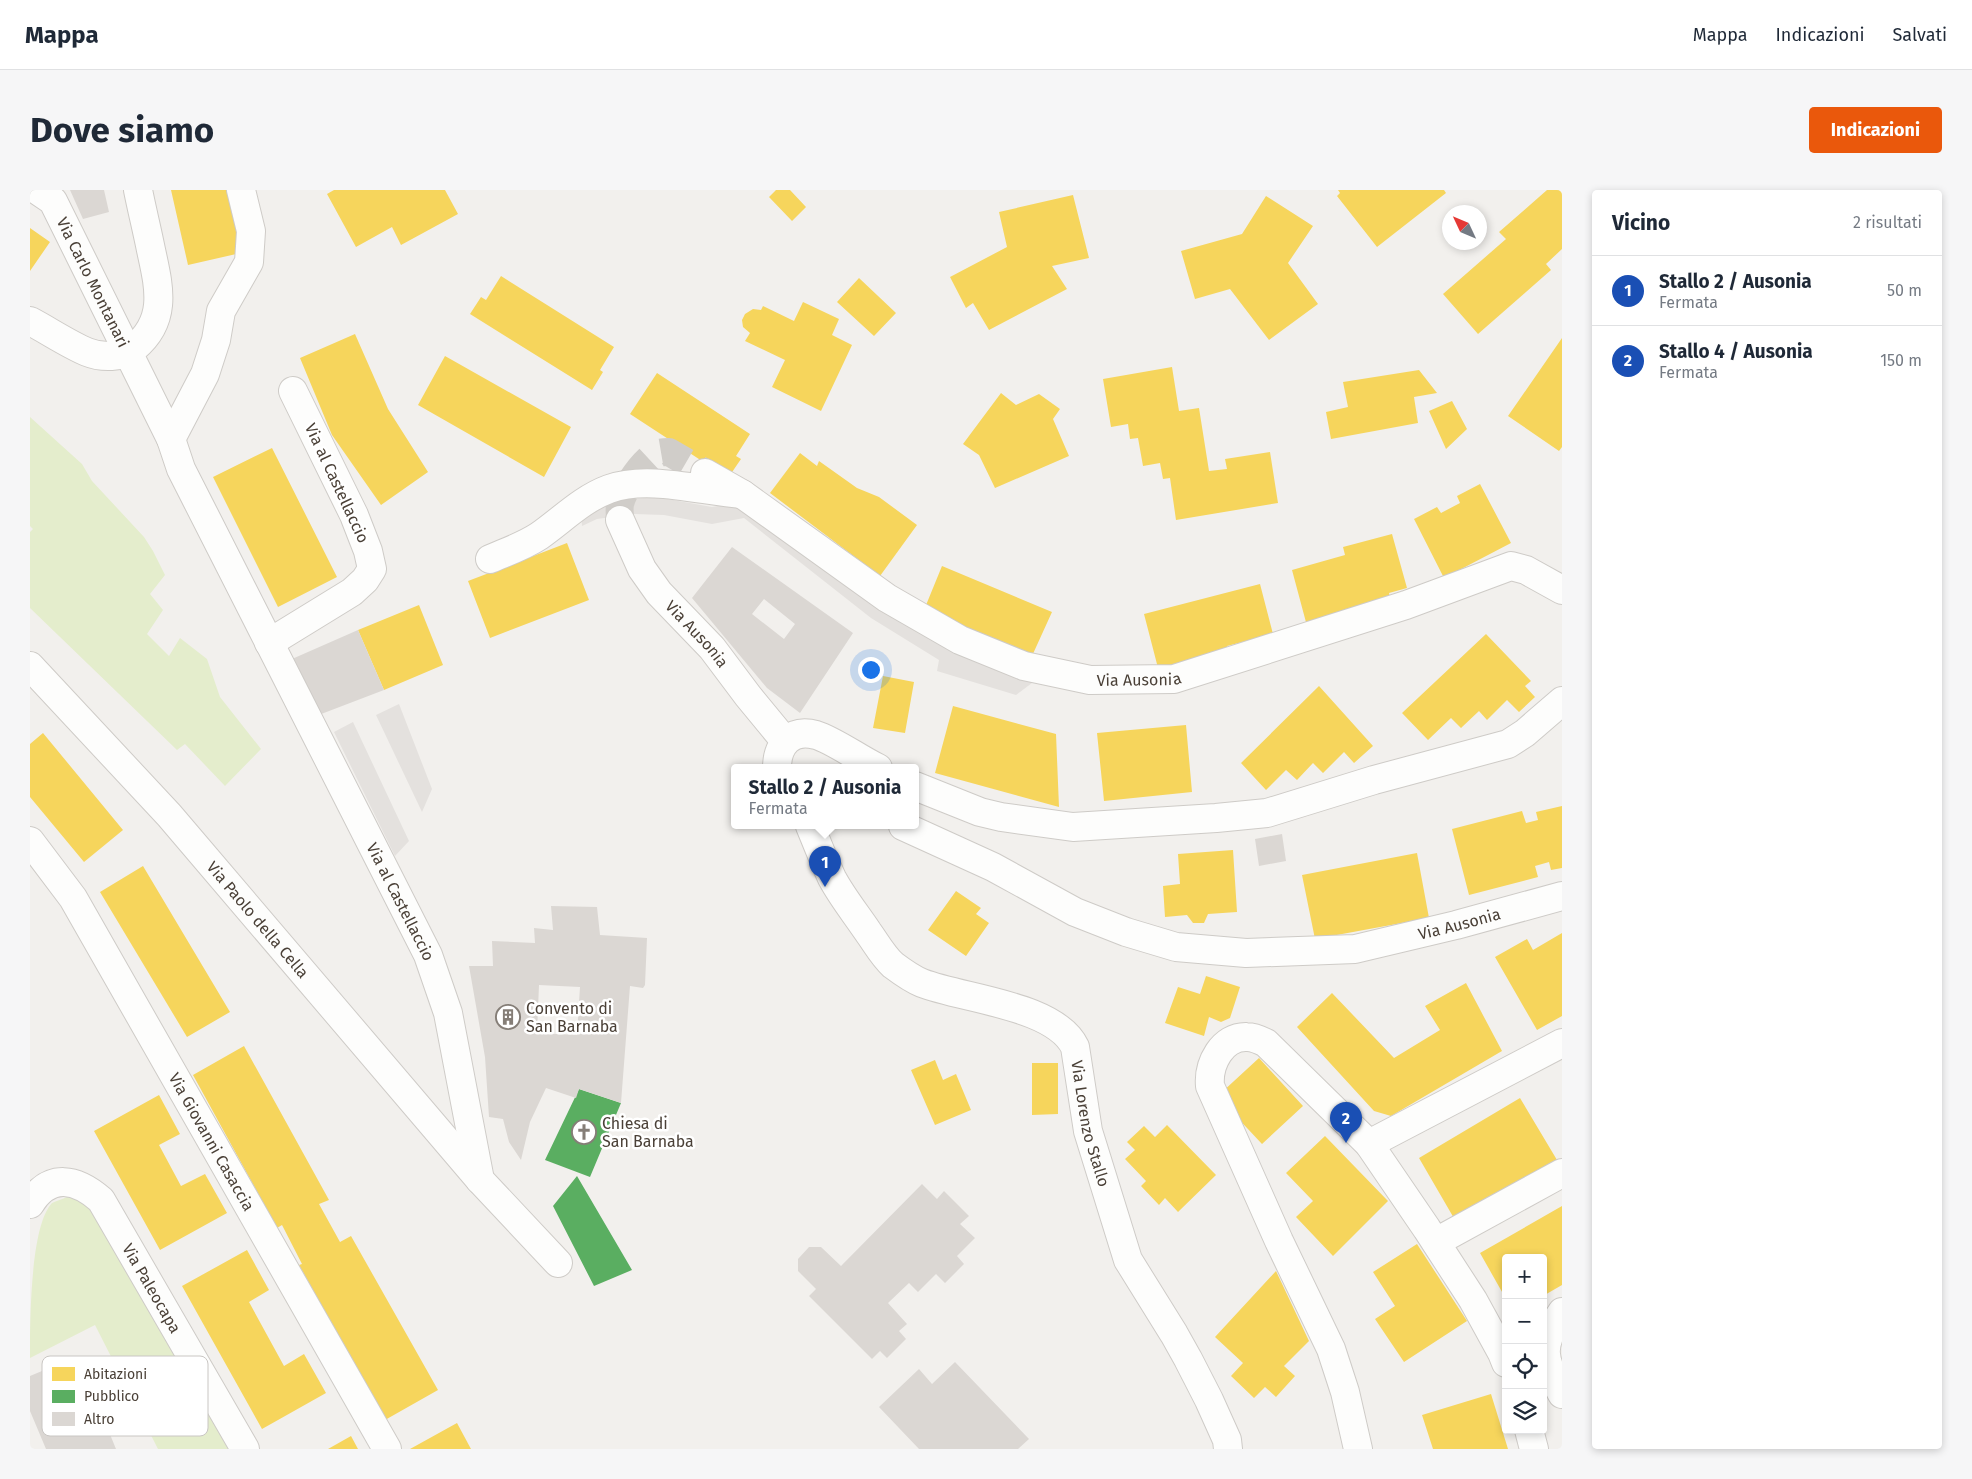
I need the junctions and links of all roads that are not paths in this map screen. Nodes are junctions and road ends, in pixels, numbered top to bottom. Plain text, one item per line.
1 (138, 190) edge
2 (241, 190) edge
3 (46, 194) edge
4 (30, 321) edge
5 (129, 352) junction
6 (293, 391) dead end
7 (171, 439) junction
8 (705, 473) tunnel mouth
9 (742, 494) junction
10 (620, 520) tunnel mouth
11 (490, 559) dead end
12 (1562, 590) edge
13 (269, 643) junction
14 (30, 666) edge
15 (1562, 701) edge
16 (786, 741) junction
17 (777, 764) edge
18 (870, 764) edge
19 (919, 788) edge
20 (811, 829) edge
21 (910, 829) edge
22 (30, 841) edge
23 (1562, 896) edge
24 (1562, 1043) edge
25 (1369, 1144) junction
26 (1562, 1173) edge
27 (480, 1180) junction
28 (30, 1204) edge
29 (1436, 1242) junction
30 (558, 1263) dead end
31 (1562, 1312) edge
32 (1502, 1353) edge
33 (191, 1356) edge
34 (208, 1385) edge
35 (1562, 1394) edge
36 (1530, 1434) edge
37 (245, 1449) edge
38 (387, 1449) edge
39 (1228, 1449) edge
40 (1358, 1449) edge
41 (1534, 1449) edge

1 - 5 street
2 - 7 street
3 - 5 street, Via Carlo Montanari
4 - 5 street
5 - 7 street, Via al Castellaccio
6 - 13 street, Via al Castellaccio
7 - 13 street, Via al Castellaccio
8 - 9 street, Via Ausonia
9 - 11 street, Via Ausonia
9 - 12 street, Via Ausonia
10 - 16 street, Via Ausonia
13 - 27 street, Via al Castellaccio
14 - 27 street, Via Paolo della Cella
15 - 19 street
16 - 17 street
16 - 18 street
20 - 39 street, Via Lorenzo Stallo
21 - 23 street, Via Ausonia
22 - 38 street, Via Giovanni Casaccia
24 - 25 street
25 - 29 street
25 - 40 street
26 - 29 street
27 - 30 street, Via Paolo della Cella
28 - 33 street, Via Paleocapa
29 - 32 street
31 - 35 street
34 - 37 street, Via Paleocapa
36 - 41 street

